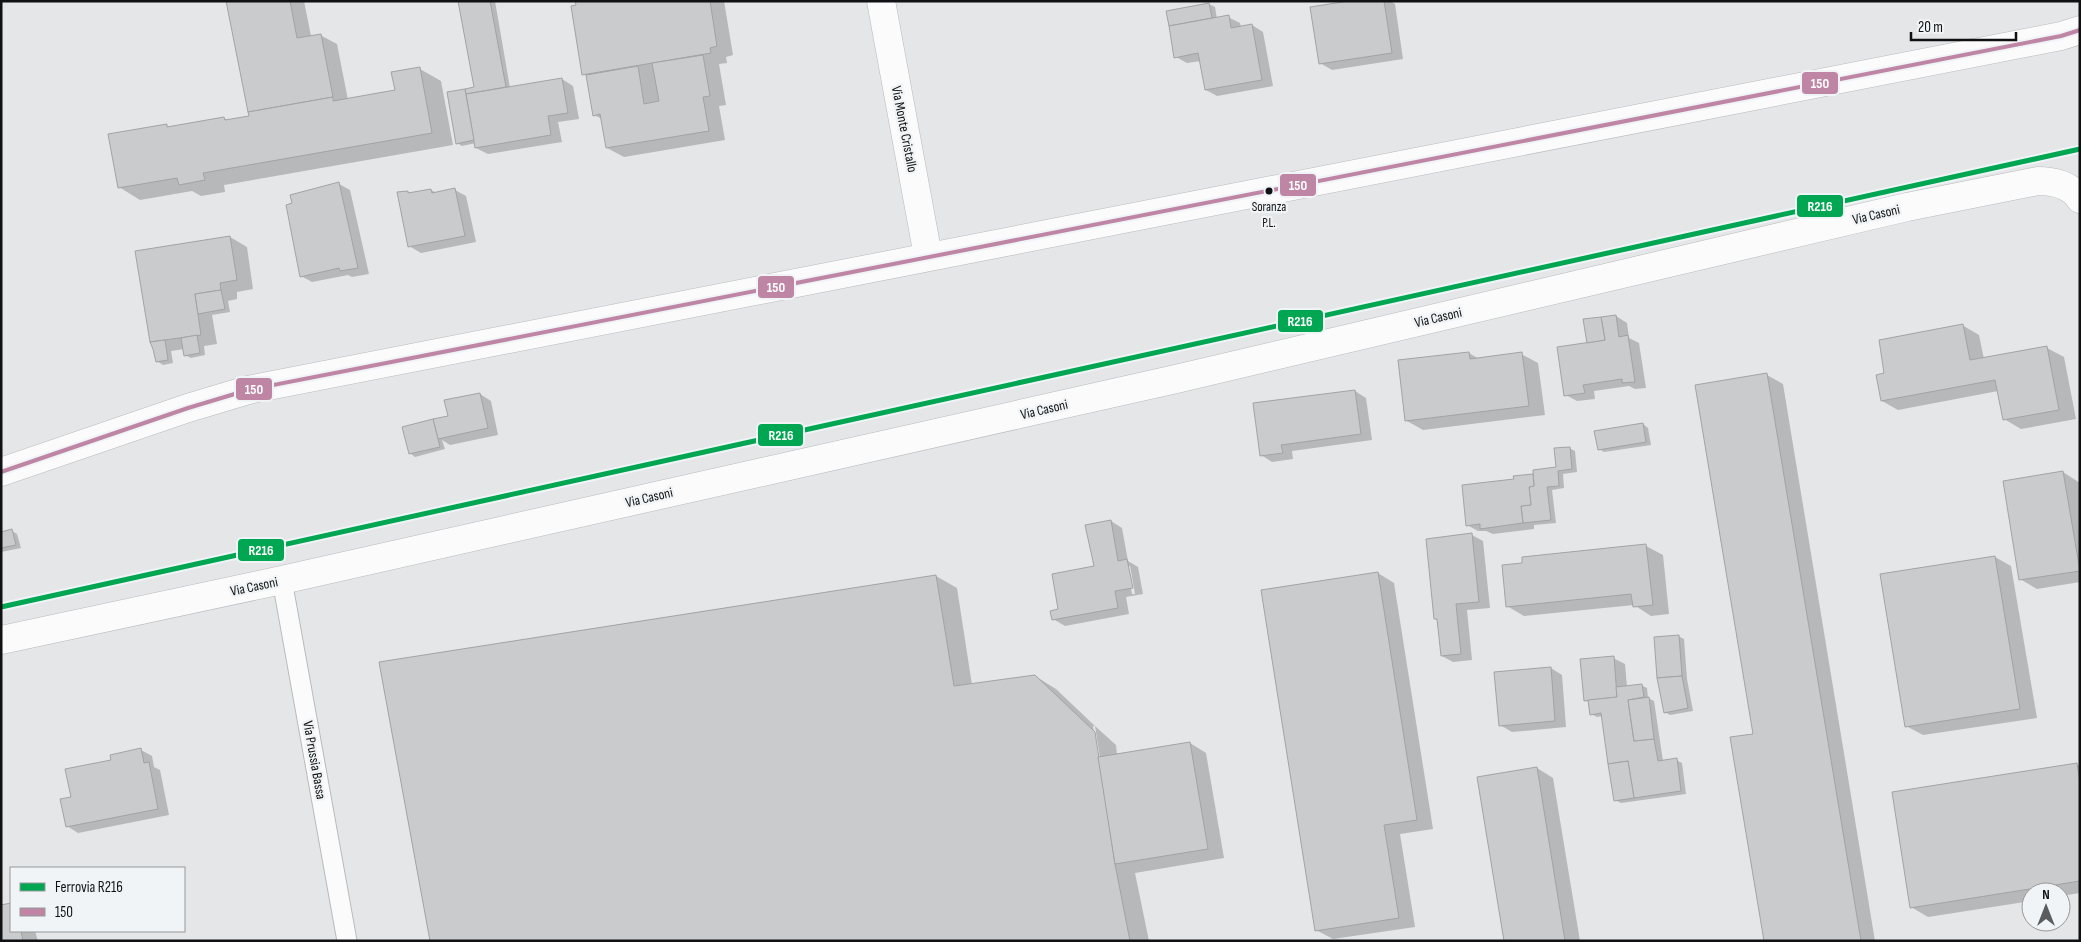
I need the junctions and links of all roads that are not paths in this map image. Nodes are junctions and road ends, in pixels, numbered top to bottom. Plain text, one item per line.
1 (881, 1) edge
2 (2070, 33) edge
3 (2080, 199) edge
4 (928, 256) junction
5 (1, 472) edge
6 (282, 580) junction
7 (1, 640) edge
8 (347, 941) edge

1 - 4 street, Via Monte Cristallo
2 - 4 street
3 - 6 street, Via Casoni
4 - 5 street
6 - 7 street, Via Casoni
6 - 8 lane, Via Prussia Bassa

